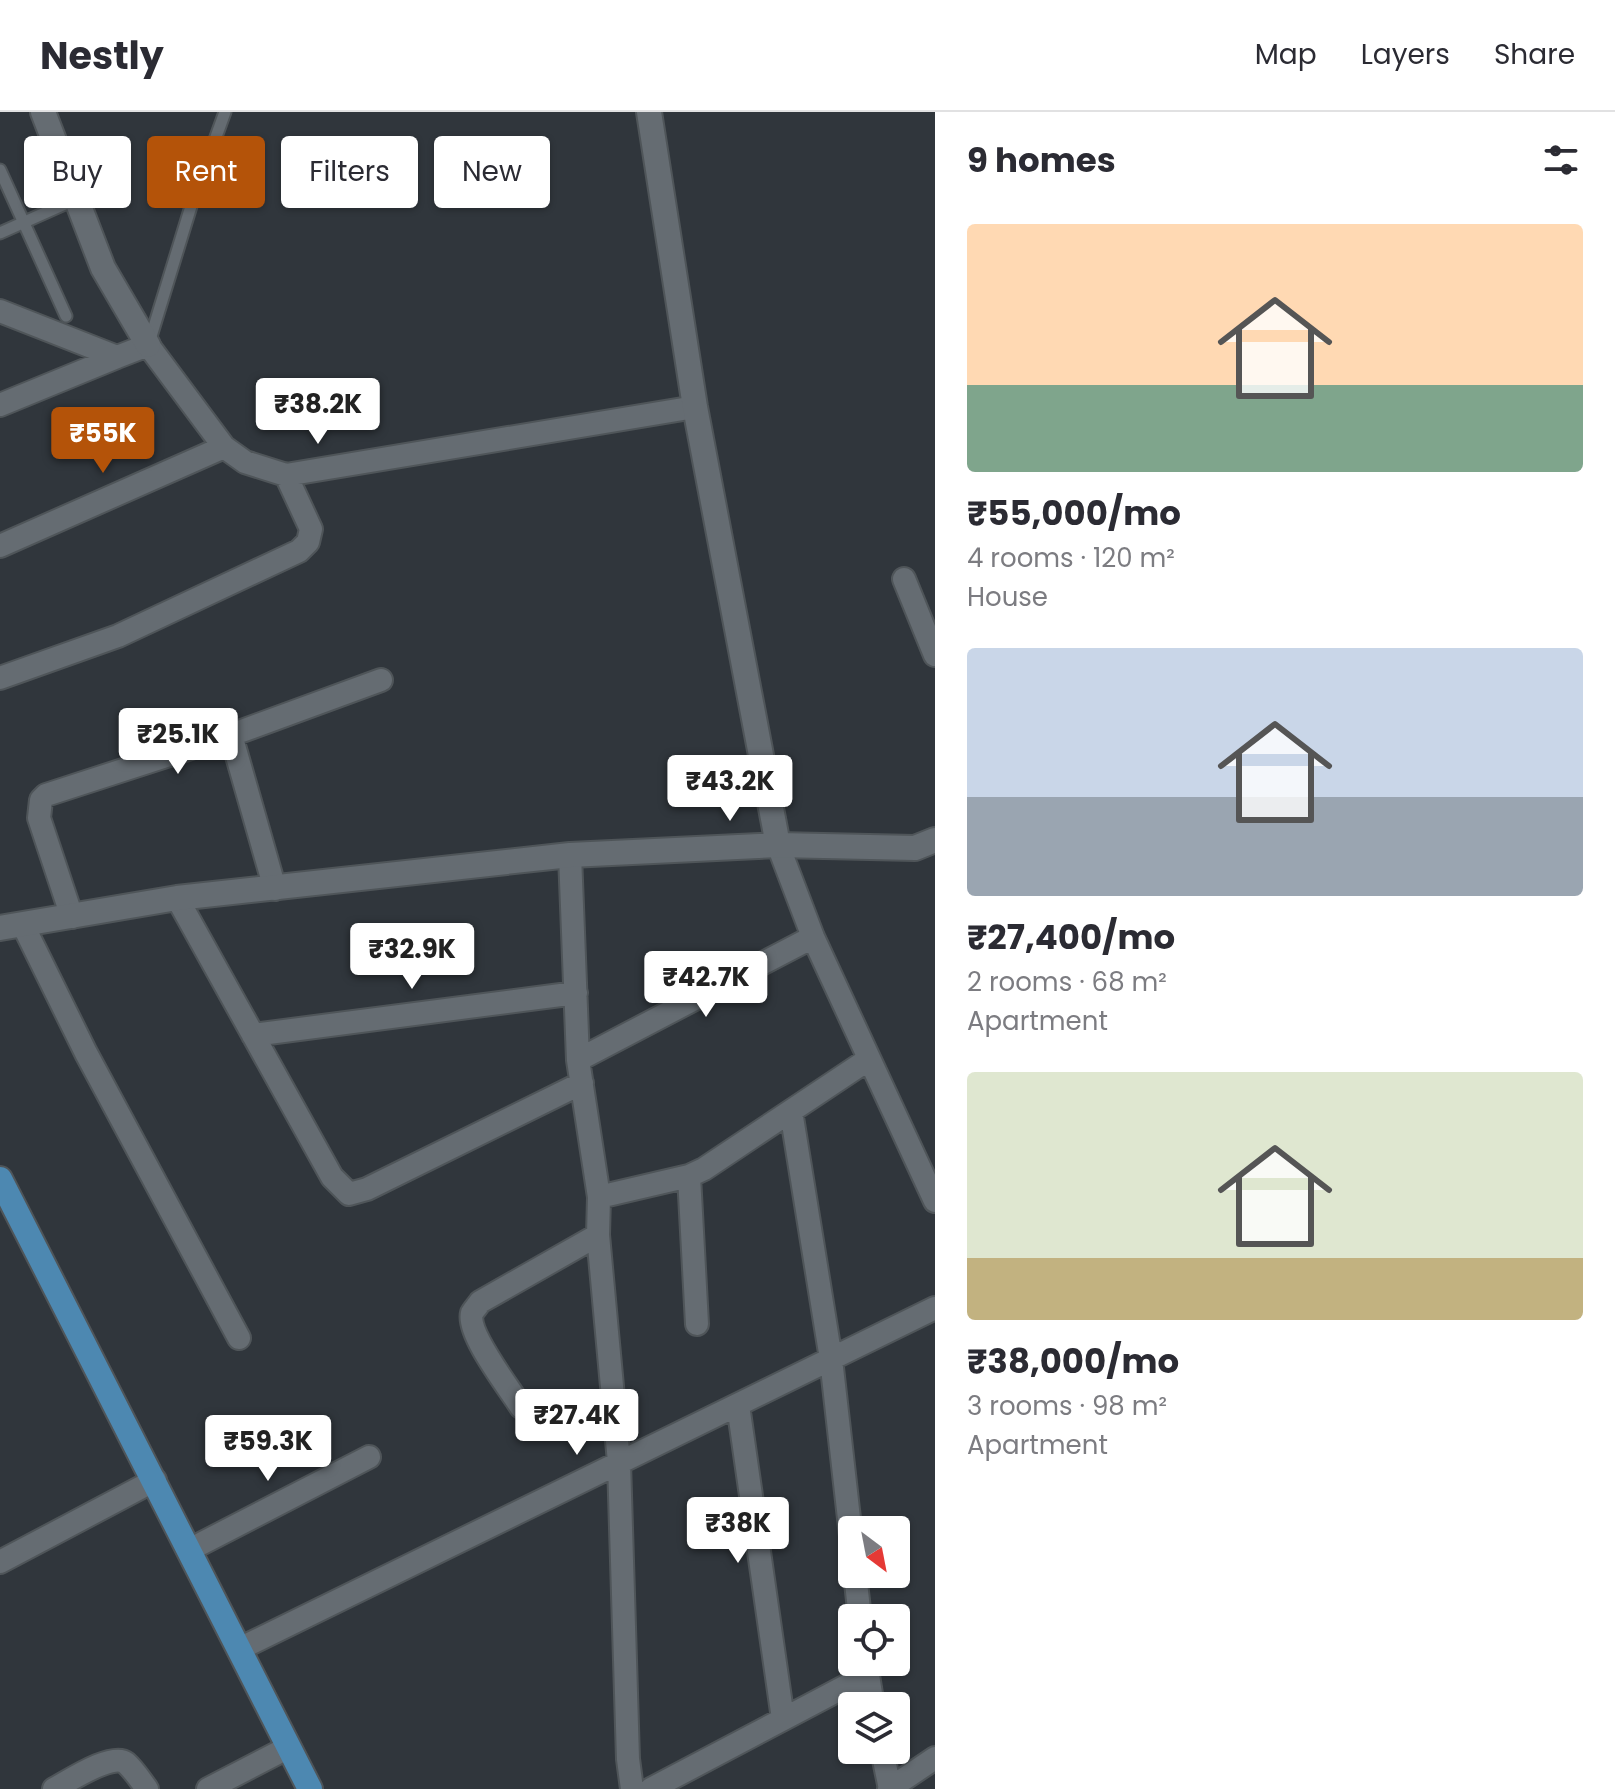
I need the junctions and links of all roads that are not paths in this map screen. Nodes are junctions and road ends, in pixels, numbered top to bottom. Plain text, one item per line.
1 (43, 112) edge
2 (225, 112) edge
3 (649, 112) edge
4 (52, 136) edge
5 (0, 170) edge
6 (56, 208) edge
7 (80, 208) edge
8 (26, 222) junction
9 (0, 233) edge
10 (0, 311) edge
11 (66, 316) dead end
12 (148, 345) junction
13 (117, 357) junction
14 (0, 405) edge
15 (695, 407) junction
16 (224, 447) junction
17 (286, 475) junction
18 (0, 546) edge
19 (904, 579) dead end
20 (935, 655) edge
21 (0, 678) edge
22 (381, 680) dead end
23 (231, 735) junction
24 (935, 840) edge
25 (778, 845) junction
26 (570, 855) junction
27 (275, 889) junction
28 (177, 898) junction
29 (72, 917) junction
30 (11, 926) edge
31 (813, 937) junction
32 (576, 993) junction
33 (253, 1035) junction
34 (869, 1059) junction
35 (578, 1060) junction
36 (582, 1083) junction
37 (791, 1111) junction
38 (689, 1176) junction
39 (0, 1179) edge
40 (599, 1197) junction
41 (935, 1201) edge
42 (598, 1235) junction
43 (935, 1308) edge
44 (697, 1324) dead end
45 (239, 1338) dead end
46 (831, 1359) junction
47 (738, 1405) junction
48 (521, 1407) dead end
49 (369, 1457) dead end
50 (619, 1462) junction
51 (155, 1480) junction
52 (849, 1516) edge
53 (189, 1550) junction
54 (0, 1562) edge
55 (239, 1649) junction
56 (853, 1676) edge
57 (783, 1719) junction
58 (289, 1747) junction
59 (935, 1758) edge
60 (885, 1764) edge
61 (54, 1789) edge
62 (147, 1789) edge
63 (208, 1789) edge
64 (310, 1789) edge
65 (632, 1789) edge
66 (651, 1789) edge
67 (890, 1789) edge

1 - 4 street
2 - 12 lane
3 - 15 street
5 - 8 lane
6 - 8 lane
7 - 12 street
8 - 9 lane
8 - 11 lane
10 - 13 street
12 - 13 street
12 - 16 street
13 - 14 street
15 - 17 street
15 - 25 street
16 - 17 street
16 - 18 street
17 - 21 street
19 - 20 street
22 - 23 street
23 - 27 street
23 - 29 street
24 - 25 street
25 - 26 street
25 - 31 street
26 - 27 street
26 - 32 street
27 - 28 street
28 - 29 street
28 - 33 street
29 - 30 street
30 - 45 street
31 - 34 street
31 - 35 street
32 - 33 street
32 - 35 street
33 - 36 street
34 - 37 street
34 - 41 street
35 - 36 street
36 - 40 street
37 - 38 street
37 - 46 street
38 - 40 street
38 - 44 street
39 - 51 highway
40 - 42 street
42 - 48 street
42 - 50 street
43 - 46 street
46 - 47 street
46 - 52 street
47 - 50 street
47 - 57 street
49 - 53 street
50 - 55 street
50 - 65 street
51 - 53 highway
51 - 54 street
53 - 55 highway
55 - 58 highway
56 - 57 street
57 - 66 street
58 - 63 street
58 - 64 highway
59 - 67 street
60 - 67 street
61 - 62 street

